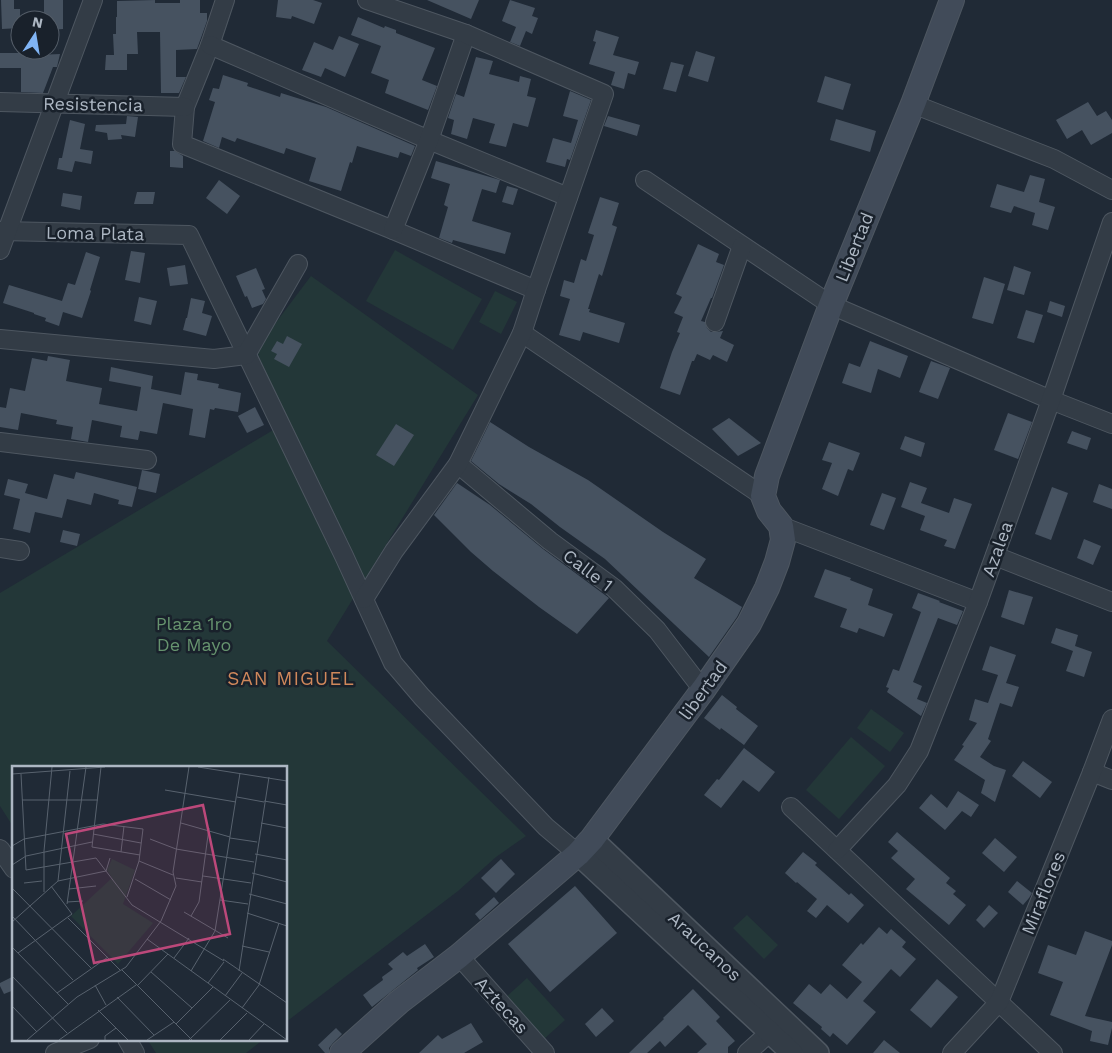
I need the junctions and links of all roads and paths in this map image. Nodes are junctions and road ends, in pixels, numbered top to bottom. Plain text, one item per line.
1 (93, 0) edge
2 (225, 0) edge
3 (367, 0) edge
4 (952, 0) edge
5 (466, 34) junction
6 (210, 45) junction
7 (0, 102) edge
8 (55, 103) junction
9 (913, 104) junction
10 (185, 106) junction
11 (429, 140) junction
12 (645, 180) dead end
13 (1112, 190) edge
14 (568, 197) junction
15 (1112, 222) edge
16 (393, 230) junction
17 (4, 231) edge
18 (742, 246) junction
19 (0, 250) edge
20 (298, 264) dead end
21 (536, 290) junction
22 (831, 304) junction
23 (716, 322) dead end
24 (522, 333) junction
25 (0, 338) edge
26 (246, 355) junction
27 (1051, 400) junction
28 (1112, 424) edge
29 (0, 442) edge
30 (147, 460) dead end
31 (458, 464) junction
32 (763, 496) junction
33 (781, 526) junction
34 (0, 548) edge
35 (20, 551) dead end
36 (995, 556) junction
37 (364, 599) junction
38 (978, 602) junction
39 (1112, 602) edge
40 (703, 690) junction
41 (1112, 719) edge
42 (1092, 772) junction
43 (1112, 780) edge
44 (791, 807) dead end
45 (585, 847) junction
46 (0, 849) edge
47 (837, 850) junction
48 (12, 867) edge
49 (459, 956) junction
50 (999, 1002) junction
51 (777, 1026) junction
52 (87, 1040) edge
53 (128, 1040) edge
54 (54, 1053) edge
55 (136, 1053) edge
56 (342, 1053) edge
57 (545, 1053) edge
58 (747, 1053) edge
59 (792, 1053) edge
60 (818, 1053) edge
61 (952, 1053) edge
62 (1053, 1053) edge

1 - 8 street
2 - 6 street
3 - 5 street
4 - 9 main road, Libertad
5 - 11 street
5 - 14 street
6 - 10 street
6 - 11 street
7 - 8 street, Resistencia
8 - 10 street, Resistencia
8 - 17 street
9 - 13 street
9 - 22 main road, Libertad
10 - 16 street
11 - 14 street
11 - 16 street
12 - 18 street
14 - 21 street
15 - 27 street, Azalea
16 - 21 street
17 - 19 street
17 - 26 street, Loma Plata
18 - 22 street
18 - 23 street
20 - 26 street
21 - 24 street
22 - 27 street
22 - 32 main road, Libertad
24 - 31 street
24 - 32 street
25 - 26 street
26 - 37 street
27 - 28 street
27 - 36 street, Azalea
29 - 30 street
31 - 37 street
31 - 40 street, Calle 1
32 - 33 main road
33 - 38 street
33 - 40 main road, libertad
34 - 35 street
36 - 38 street, Azalea
36 - 39 street
37 - 45 street
38 - 47 street, Azalea
40 - 45 main road, libertad
41 - 42 street, Miraflores
42 - 43 street
42 - 50 street, Miraflores
44 - 47 street
45 - 49 main road, libertad
45 - 51 street, Araucanos
46 - 48 street
47 - 50 street
49 - 56 main road, libertad
49 - 57 street, Aztecas
50 - 61 street, Miraflores
50 - 62 street
51 - 58 street
51 - 59 street, Araucanos
51 - 60 street, Araucanos
52 - 54 street
53 - 55 street

